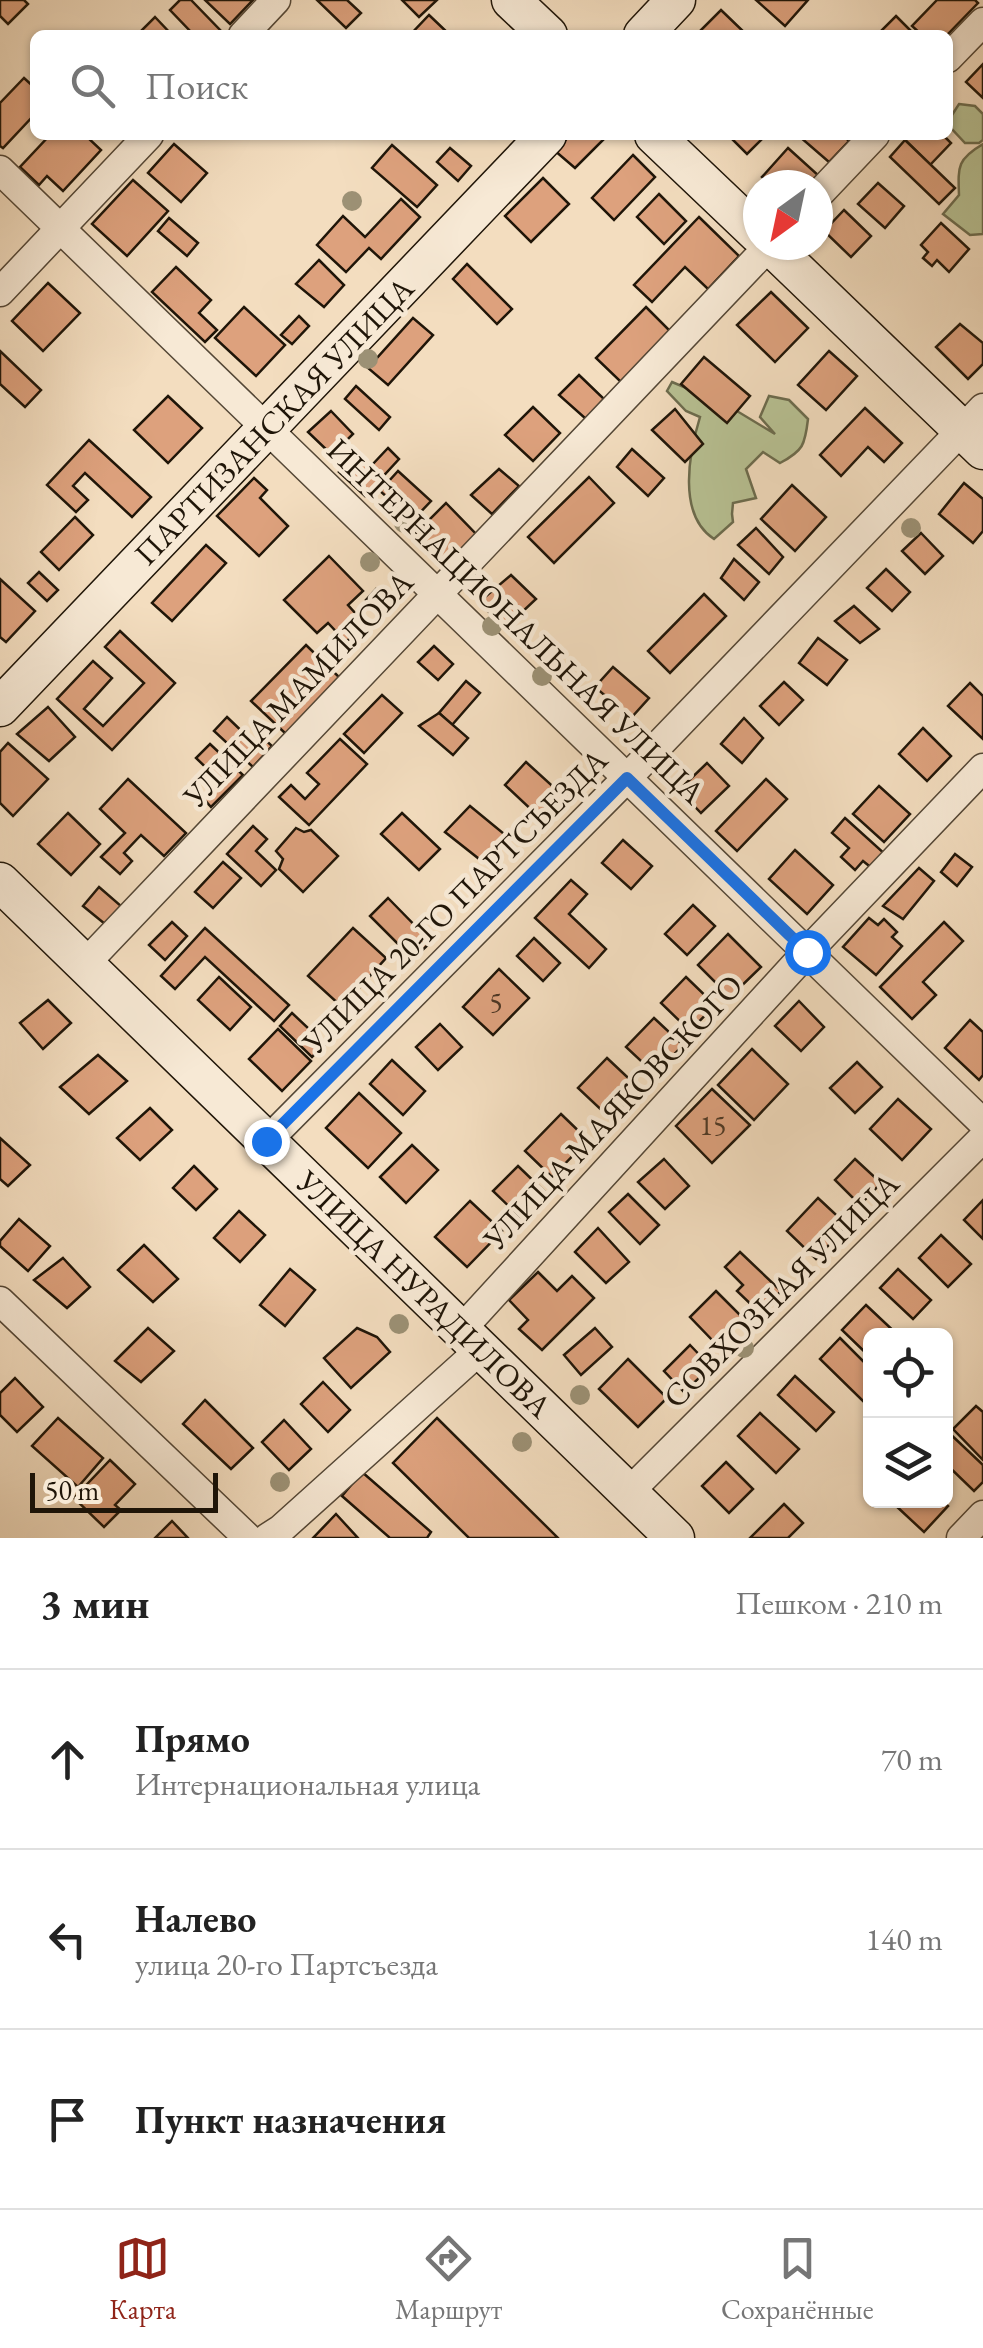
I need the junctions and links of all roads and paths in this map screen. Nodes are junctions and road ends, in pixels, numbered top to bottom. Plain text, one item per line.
1 (276, 0) edge
2 (511, 0) edge
3 (676, 0) edge
4 (983, 22) edge
5 (248, 30) edge
6 (543, 30) edge
7 (648, 30) edge
8 (953, 53) edge
9 (144, 140) edge
10 (542, 140) edge
11 (659, 140) edge
12 (870, 140) edge
13 (0, 170) edge
14 (833, 178) edge
15 (743, 220) edge
16 (61, 229) junction
17 (756, 260) edge
18 (787, 260) edge
19 (0, 292) edge
20 (267, 428) junction
21 (976, 429) edge
22 (437, 594) junction
23 (0, 706) edge
24 (983, 768) edge
25 (627, 778) junction
26 (0, 882) edge
27 (807, 952) junction
28 (84, 964) junction
29 (983, 1123) edge
30 (983, 1138) edge
31 (266, 1141) junction
32 (0, 1301) edge
33 (470, 1340) junction
34 (629, 1492) junction
35 (983, 1515) edge
36 (248, 1538) edge
37 (267, 1538) edge
38 (675, 1538) edge
39 (961, 1538) edge

1 - 5 street
2 - 6 street
3 - 7 street
4 - 8 street
9 - 16 street
10 - 20 street, ПАРТИЗАНСКАЯ УЛИЦА
11 - 15 street
12 - 14 street
13 - 16 street, ИНТЕРНАЦИОНАЛЬНАЯ УЛИЦА
16 - 19 street
16 - 20 street, ИНТЕРНАЦИОНАЛЬНАЯ УЛИЦА
17 - 22 street, УЛИЦА МАМИЛОВА
18 - 21 street
20 - 22 street, ИНТЕРНАЦИОНАЛЬНАЯ УЛИЦА
20 - 23 street, ПАРТИЗАНСКАЯ УЛИЦА
21 - 25 street, УЛИЦА 20-ГО ПАРТСЪЕЗДА
22 - 25 street, ИНТЕРНАЦИОНАЛЬНАЯ УЛИЦА
22 - 28 street, УЛИЦА МАМИЛОВА
24 - 27 street, УЛИЦА МАЯКОВСКОГО
25 - 27 street, ИНТЕРНАЦИОНАЛЬНАЯ УЛИЦА
25 - 31 street, УЛИЦА 20-ГО ПАРТСЪЕЗДА
26 - 28 street, УЛИЦА НУРАДИЛОВА
27 - 29 street, ИНТЕРНАЦИОНАЛЬНАЯ УЛИЦА
27 - 33 street, УЛИЦА МАЯКОВСКОГО
28 - 31 street, УЛИЦА НУРАДИЛОВА
30 - 34 street, СОВХОЗНАЯ УЛИЦА
31 - 33 street, УЛИЦА НУРАДИЛОВА
32 - 36 street
33 - 34 street, УЛИЦА НУРАДИЛОВА
33 - 37 street, УЛИЦА МАЯКОВСКОГО
34 - 38 street, УЛИЦА НУРАДИЛОВА
35 - 39 street

